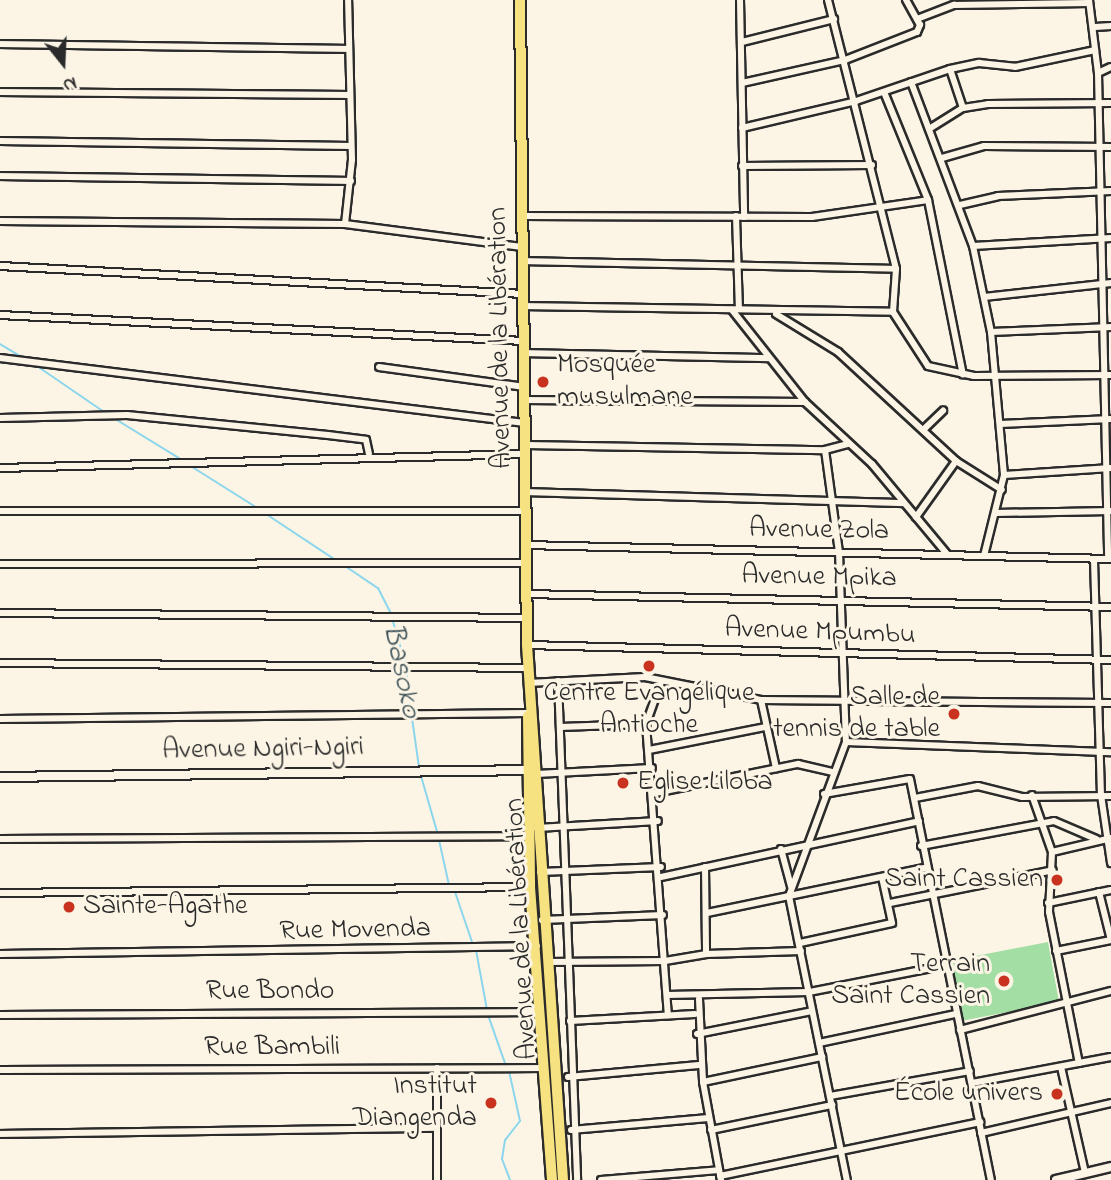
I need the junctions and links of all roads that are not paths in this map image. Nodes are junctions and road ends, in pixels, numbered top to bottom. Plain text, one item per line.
1 (348, 0) edge
2 (520, 0) edge
3 (740, 0) edge
4 (828, 0) edge
5 (906, 0) edge
6 (1089, 1) edge
7 (834, 19) junction
8 (917, 19) junction
9 (1111, 26) edge
10 (1095, 27) junction
11 (742, 42) junction
12 (0, 44) edge
13 (349, 49) junction
14 (1095, 50) junction
15 (845, 60) junction
16 (1111, 67) edge
17 (950, 69) junction
18 (1098, 73) junction
19 (911, 82) junction
20 (742, 83) junction
21 (0, 92) edge
22 (884, 92) junction
23 (348, 94) junction
24 (856, 101) junction
25 (1098, 103) junction
26 (1111, 103) edge
27 (963, 108) junction
28 (742, 128) junction
29 (929, 129) junction
30 (0, 141) edge
31 (351, 146) junction
32 (1099, 147) junction
33 (1111, 147) edge
34 (942, 158) junction
35 (873, 165) junction
36 (742, 166) junction
37 (0, 176) edge
38 (351, 181) junction
39 (1101, 191) junction
40 (1111, 191) edge
41 (928, 200) junction
42 (960, 205) junction
43 (881, 208) junction
44 (522, 216) junction
45 (740, 217) junction
46 (0, 221) edge
47 (345, 224) junction
48 (1100, 238) junction
49 (1111, 238) edge
50 (973, 246) junction
51 (523, 247) junction
52 (523, 261) junction
53 (736, 265) junction
54 (0, 266) edge
55 (895, 269) junction
56 (1102, 283) junction
57 (1111, 283) edge
58 (984, 297) junction
59 (524, 300) junction
60 (735, 310) junction
61 (893, 312) junction
62 (774, 313) junction
63 (0, 315) edge
64 (1103, 324) junction
65 (1111, 327) edge
66 (991, 332) junction
67 (524, 347) junction
68 (0, 358) edge
69 (769, 358) junction
70 (379, 367) dead end
71 (963, 375) junction
72 (1107, 375) edge
73 (996, 377) junction
74 (526, 387) junction
75 (525, 400) junction
76 (805, 402) junction
77 (943, 411) dead end
78 (0, 418) edge
79 (1108, 419) edge
80 (525, 423) junction
81 (1000, 424) junction
82 (922, 430) junction
83 (848, 444) junction
84 (526, 450) junction
85 (825, 450) junction
86 (369, 454) junction
87 (956, 461) junction
88 (0, 468) edge
89 (1109, 468) edge
90 (1004, 475) junction
91 (1002, 490) junction
92 (527, 492) junction
93 (833, 500) junction
94 (904, 503) junction
95 (0, 511) edge
96 (526, 511) junction
97 (1110, 511) edge
98 (996, 513) junction
99 (916, 517) junction
100 (525, 545) junction
101 (839, 552) junction
102 (947, 554) junction
103 (984, 556) junction
104 (1109, 559) edge
105 (1094, 560) junction
106 (526, 563) junction
107 (0, 564) edge
108 (526, 594) junction
109 (842, 599) junction
110 (1094, 606) junction
111 (1111, 607) edge
112 (0, 613) edge
113 (527, 618) junction
114 (527, 645) junction
115 (844, 654) junction
116 (1095, 660) junction
117 (1111, 660) edge
118 (0, 663) edge
119 (530, 677) junction
120 (558, 681) junction
121 (661, 682) junction
122 (761, 700) junction
123 (846, 701) junction
124 (1096, 702) junction
125 (1111, 703) edge
126 (528, 712) junction
127 (0, 719) edge
128 (646, 724) junction
129 (560, 727) junction
130 (765, 727) junction
131 (846, 742) junction
132 (649, 750) junction
133 (1099, 752) junction
134 (1111, 752) edge
135 (652, 768) junction
136 (776, 768) junction
137 (533, 771) junction
138 (833, 772) junction
139 (560, 773) junction
140 (0, 777) edge
141 (655, 793) junction
142 (824, 794) junction
143 (1032, 795) junction
144 (1101, 795) junction
145 (1111, 796) edge
146 (915, 798) junction
147 (657, 821) junction
148 (919, 821) junction
149 (1039, 821) junction
150 (562, 825) junction
151 (533, 832) junction
152 (1103, 838) edge
153 (0, 839) edge
154 (808, 843) junction
155 (921, 846) junction
156 (781, 849) junction
157 (1052, 852) junction
158 (1111, 863) edge
159 (660, 867) junction
160 (705, 867) junction
161 (925, 868) junction
162 (1053, 870) junction
163 (538, 872) junction
164 (564, 872) junction
165 (661, 877) junction
166 (883, 877) junction
167 (530, 887) junction
168 (791, 887) junction
169 (1111, 890) edge
170 (1099, 892) junction
171 (0, 893) edge
172 (933, 895) junction
173 (789, 896) junction
174 (890, 903) junction
175 (1048, 903) junction
176 (706, 913) junction
177 (663, 915) junction
178 (565, 919) junction
179 (541, 920) junction
180 (1111, 940) edge
181 (800, 943) junction
182 (539, 946) junction
183 (801, 951) junction
184 (1056, 951) junction
185 (0, 954) edge
186 (706, 954) junction
187 (665, 961) junction
188 (544, 962) junction
189 (567, 965) junction
190 (946, 965) junction
191 (1111, 991) edge
192 (809, 992) junction
193 (667, 995) junction
194 (699, 999) junction
195 (1066, 1003) junction
196 (812, 1011) junction
197 (540, 1012) junction
198 (695, 1014) junction
199 (956, 1014) junction
200 (0, 1015) edge
201 (668, 1016) junction
202 (569, 1021) junction
203 (960, 1030) junction
204 (697, 1034) junction
205 (819, 1043) junction
206 (822, 1057) junction
207 (1111, 1057) edge
208 (1079, 1063) junction
209 (701, 1065) junction
210 (1061, 1067) junction
211 (437, 1068) junction
212 (544, 1068) junction
213 (0, 1070) edge
214 (970, 1070) junction
215 (569, 1077) junction
216 (703, 1082) junction
217 (972, 1083) junction
218 (830, 1096) junction
219 (1111, 1103) edge
220 (832, 1105) junction
221 (1070, 1113) junction
222 (708, 1118) junction
223 (979, 1122) junction
224 (437, 1128) junction
225 (571, 1130) junction
226 (711, 1130) junction
227 (981, 1133) junction
228 (0, 1134) edge
229 (841, 1152) junction
230 (1111, 1167) edge
231 (1085, 1173) junction
232 (720, 1175) edge
233 (437, 1180) edge
234 (552, 1180) edge
235 (563, 1180) edge
236 (577, 1180) edge
237 (601, 1180) edge
238 (847, 1180) edge
239 (991, 1180) edge
240 (1056, 1180) edge

1 - 13 street
2 - 44 highway, Avenue de la Libération
3 - 11 street
4 - 7 street
5 - 8 street
6 - 8 street
6 - 10 street
7 - 11 street
7 - 15 street
8 - 15 street
9 - 10 street
10 - 14 street
11 - 20 street
12 - 13 street
13 - 23 street
14 - 17 street
14 - 18 street
15 - 20 street
15 - 24 street
16 - 18 street
17 - 19 street
17 - 27 street
18 - 25 street
19 - 22 street
19 - 29 street
20 - 28 street
21 - 23 street
22 - 24 street
22 - 41 street
23 - 31 street
24 - 28 street
24 - 35 street
25 - 26 street
25 - 27 street
25 - 32 street
27 - 29 street
28 - 36 street
29 - 34 street
30 - 31 street
31 - 38 street
32 - 33 street
32 - 34 street
32 - 39 street
34 - 42 street
35 - 36 street
35 - 43 street
36 - 45 street
37 - 38 street
38 - 47 street
39 - 40 street
39 - 42 street
39 - 48 street
41 - 43 street
41 - 71 street
42 - 50 street
43 - 45 street
43 - 55 street
44 - 45 street
44 - 51 highway, Avenue de la Libération
45 - 53 street
46 - 47 street
47 - 51 street
48 - 49 street
48 - 50 street
48 - 56 street
50 - 58 street
51 - 52 highway, Avenue de la Libération
52 - 53 street
52 - 59 highway, Avenue de la Libération
53 - 55 street
53 - 60 street
54 - 59 street
55 - 61 street
56 - 57 street
56 - 58 street
56 - 64 street
58 - 66 street
59 - 60 street
59 - 67 highway, Avenue de la Libération
60 - 62 street
60 - 69 street
61 - 62 street
61 - 71 street
62 - 82 street
63 - 67 street
64 - 65 street
64 - 66 street
64 - 72 street
66 - 73 street
67 - 69 street
67 - 74 highway, Avenue de la Libération
68 - 80 street
69 - 76 street
70 - 74 street
71 - 73 street
72 - 73 street
72 - 79 street
73 - 81 street
74 - 75 highway, Avenue de la Libération
75 - 76 street
75 - 80 highway, Avenue de la Libération
76 - 83 street
77 - 82 street
78 - 86 street
79 - 81 street
79 - 89 street
80 - 84 highway, Avenue de la Libération
81 - 90 street
82 - 87 street
83 - 85 street
83 - 94 street
84 - 85 street
84 - 86 street
84 - 92 highway, Avenue de la Libération
85 - 93 street
86 - 88 street
87 - 91 street
87 - 99 street
89 - 90 street
89 - 97 street
90 - 91 street
91 - 98 street
92 - 93 street
92 - 96 highway, Avenue de la Libération
93 - 94 street
93 - 101 street
94 - 99 street
95 - 96 street
96 - 100 highway, Avenue de la Libération
97 - 98 street
97 - 104 street
98 - 103 street
99 - 102 street
100 - 101 street, Avenue Zola
100 - 106 highway, Avenue de la Libération
101 - 102 street, Avenue Zola
101 - 109 street
102 - 103 street, Avenue Zola
103 - 105 street, Avenue Zola
104 - 105 street, Avenue Zola
105 - 110 street
106 - 107 street
106 - 108 highway, Avenue de la Libération
108 - 109 street, Avenue Mpika
108 - 113 highway, Avenue de la Libération
109 - 110 street, Avenue Mpika
109 - 115 street
110 - 111 street, Avenue Mpika
110 - 116 street
112 - 113 street
113 - 114 highway, Avenue de la Libération
114 - 115 street, Avenue Mpumbu
114 - 119 highway, Avenue de la Libération
115 - 116 street, Avenue Mpumbu
115 - 123 street
116 - 117 street, Avenue Mpumbu
116 - 124 street
118 - 119 street
119 - 120 street
119 - 126 highway, Avenue de la Libération
119 - 137 highway, Avenue de la Libération
120 - 121 street
120 - 129 street
121 - 122 street
121 - 128 street
122 - 123 street
122 - 130 street
123 - 124 street
123 - 131 street
124 - 125 street
124 - 133 street
126 - 127 street
126 - 137 highway, Avenue de la Libération
128 - 129 street
128 - 132 street
129 - 139 street
130 - 132 street
130 - 136 street
131 - 133 street
131 - 138 street
132 - 135 street
133 - 134 street
133 - 144 street
135 - 139 street
135 - 141 street
136 - 138 street
136 - 141 street
137 - 139 street
137 - 140 street, Avenue Ngiri-Ngiri
137 - 151 highway, Avenue de la Libération
138 - 142 street
139 - 150 street
141 - 147 street
142 - 146 street
142 - 154 street
143 - 144 street
143 - 146 street
143 - 149 street
144 - 145 street
144 - 152 street
146 - 148 street
147 - 150 street
147 - 159 street
148 - 154 street
148 - 155 street
149 - 152 street
149 - 155 street
149 - 157 street
150 - 151 street
150 - 164 street
151 - 153 street
151 - 163 highway, Avenue de la Libération
151 - 167 highway, Avenue de la Libération
152 - 157 street
152 - 158 street
154 - 156 street
154 - 168 street
155 - 161 street
156 - 160 street
156 - 168 street
157 - 162 street
159 - 164 street
159 - 165 street
160 - 165 street
160 - 176 street
161 - 166 street
161 - 172 street
162 - 172 street
162 - 175 street
163 - 164 street
163 - 179 highway, Avenue de la Libération
164 - 178 street
165 - 177 street
166 - 173 street
166 - 174 street
167 - 171 street
167 - 182 highway, Avenue de la Libération
168 - 173 street
169 - 170 street
170 - 175 street
170 - 180 street
172 - 174 street
172 - 190 street
173 - 176 street
173 - 181 street
174 - 181 street
175 - 184 street
176 - 186 street
177 - 178 street
177 - 187 street
178 - 179 street
178 - 189 street
179 - 182 highway, Avenue de la Libération
180 - 184 street
181 - 183 street
182 - 185 street, Rue Movenda
182 - 188 highway, Avenue de la Libération
182 - 197 highway, Avenue de la Libération
183 - 186 street
183 - 192 street
184 - 195 street
186 - 187 street
187 - 189 street
187 - 193 street
188 - 189 street
188 - 235 highway, Avenue de la Libération
189 - 202 street
190 - 192 street
190 - 199 street
191 - 195 street
192 - 194 street
192 - 196 street
193 - 194 street
193 - 201 street
194 - 198 street
195 - 203 street
195 - 208 street
196 - 204 street
196 - 205 street
197 - 200 street, Rue Bondo
197 - 212 highway, Avenue de la Libération
198 - 201 street
198 - 204 street
199 - 203 street
199 - 205 street
201 - 202 street
202 - 215 street
203 - 214 street
204 - 209 street
205 - 206 street
206 - 216 street
206 - 218 street
207 - 208 street
208 - 210 street
209 - 215 street
209 - 216 street
210 - 217 street
210 - 221 street
211 - 212 street, Rue Bambili
211 - 213 street, Rue Bambili
211 - 224 street
212 - 234 highway, Avenue de la Libération
214 - 217 street
214 - 218 street
215 - 225 street
216 - 222 street
217 - 223 street
218 - 220 street
219 - 221 street
220 - 226 street
220 - 229 street
221 - 227 street
221 - 231 street
222 - 225 street
222 - 226 street
223 - 227 street
223 - 229 street
224 - 228 street
224 - 233 street
225 - 236 street
226 - 232 street
227 - 239 street
229 - 232 street
229 - 238 street
230 - 231 street
231 - 240 street
232 - 237 street

